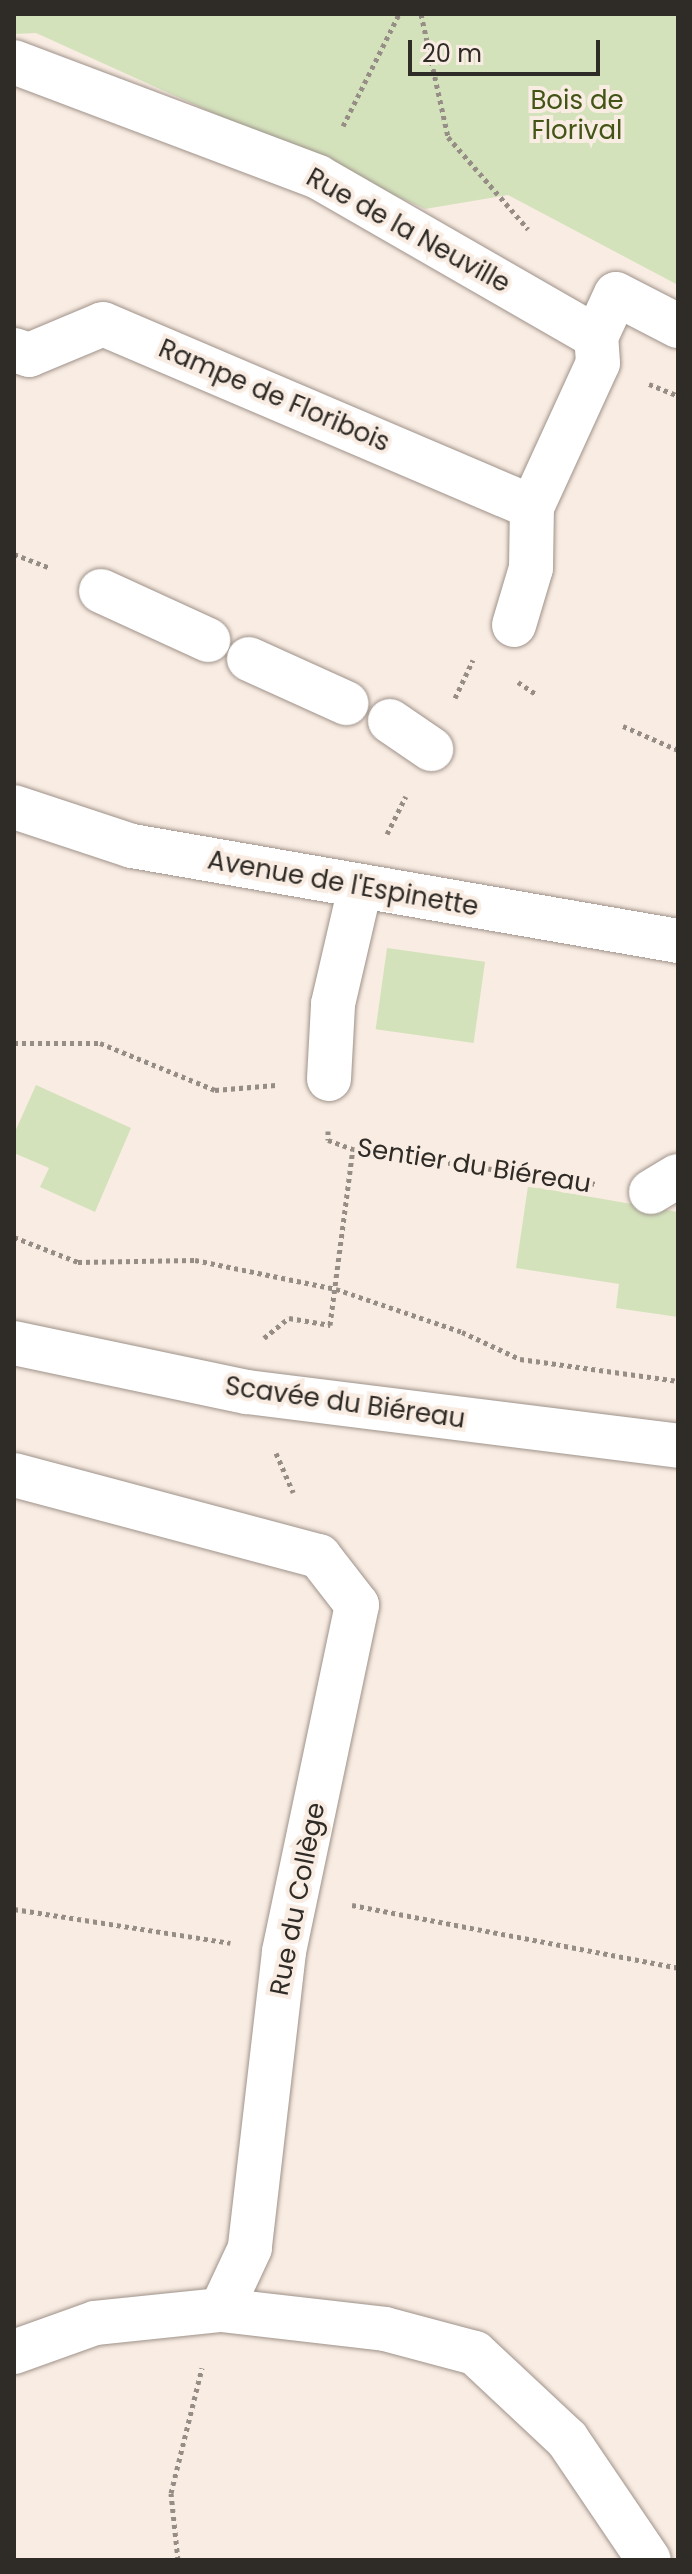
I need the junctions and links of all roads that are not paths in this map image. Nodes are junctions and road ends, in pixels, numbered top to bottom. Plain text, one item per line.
1 (14, 62) edge
2 (678, 326) edge
3 (596, 337) junction
4 (14, 350) edge
5 (532, 507) junction
6 (101, 591) dead end
7 (514, 625) dead end
8 (208, 640) dead end
9 (249, 659) dead end
10 (346, 703) dead end
11 (390, 721) dead end
12 (431, 749) dead end
13 (14, 807) edge
14 (360, 888) junction
15 (678, 941) edge
16 (329, 1079) road end
17 (14, 1343) edge
18 (678, 1446) edge
19 (14, 1475) edge
20 (221, 2310) junction
21 (14, 2352) edge
22 (649, 2560) edge

1 - 3 street, Rue de la Neuville
2 - 3 street
3 - 5 street
4 - 5 street, Rampe de Floribois
5 - 7 street
6 - 8 street
9 - 10 street
11 - 12 street
13 - 14 street, Avenue de l'Espinette
14 - 15 street, Avenue de l'Espinette
14 - 16 street
17 - 18 street, Scavée du Biéreau
19 - 20 street, Rue du Collège
20 - 21 street
20 - 22 street

